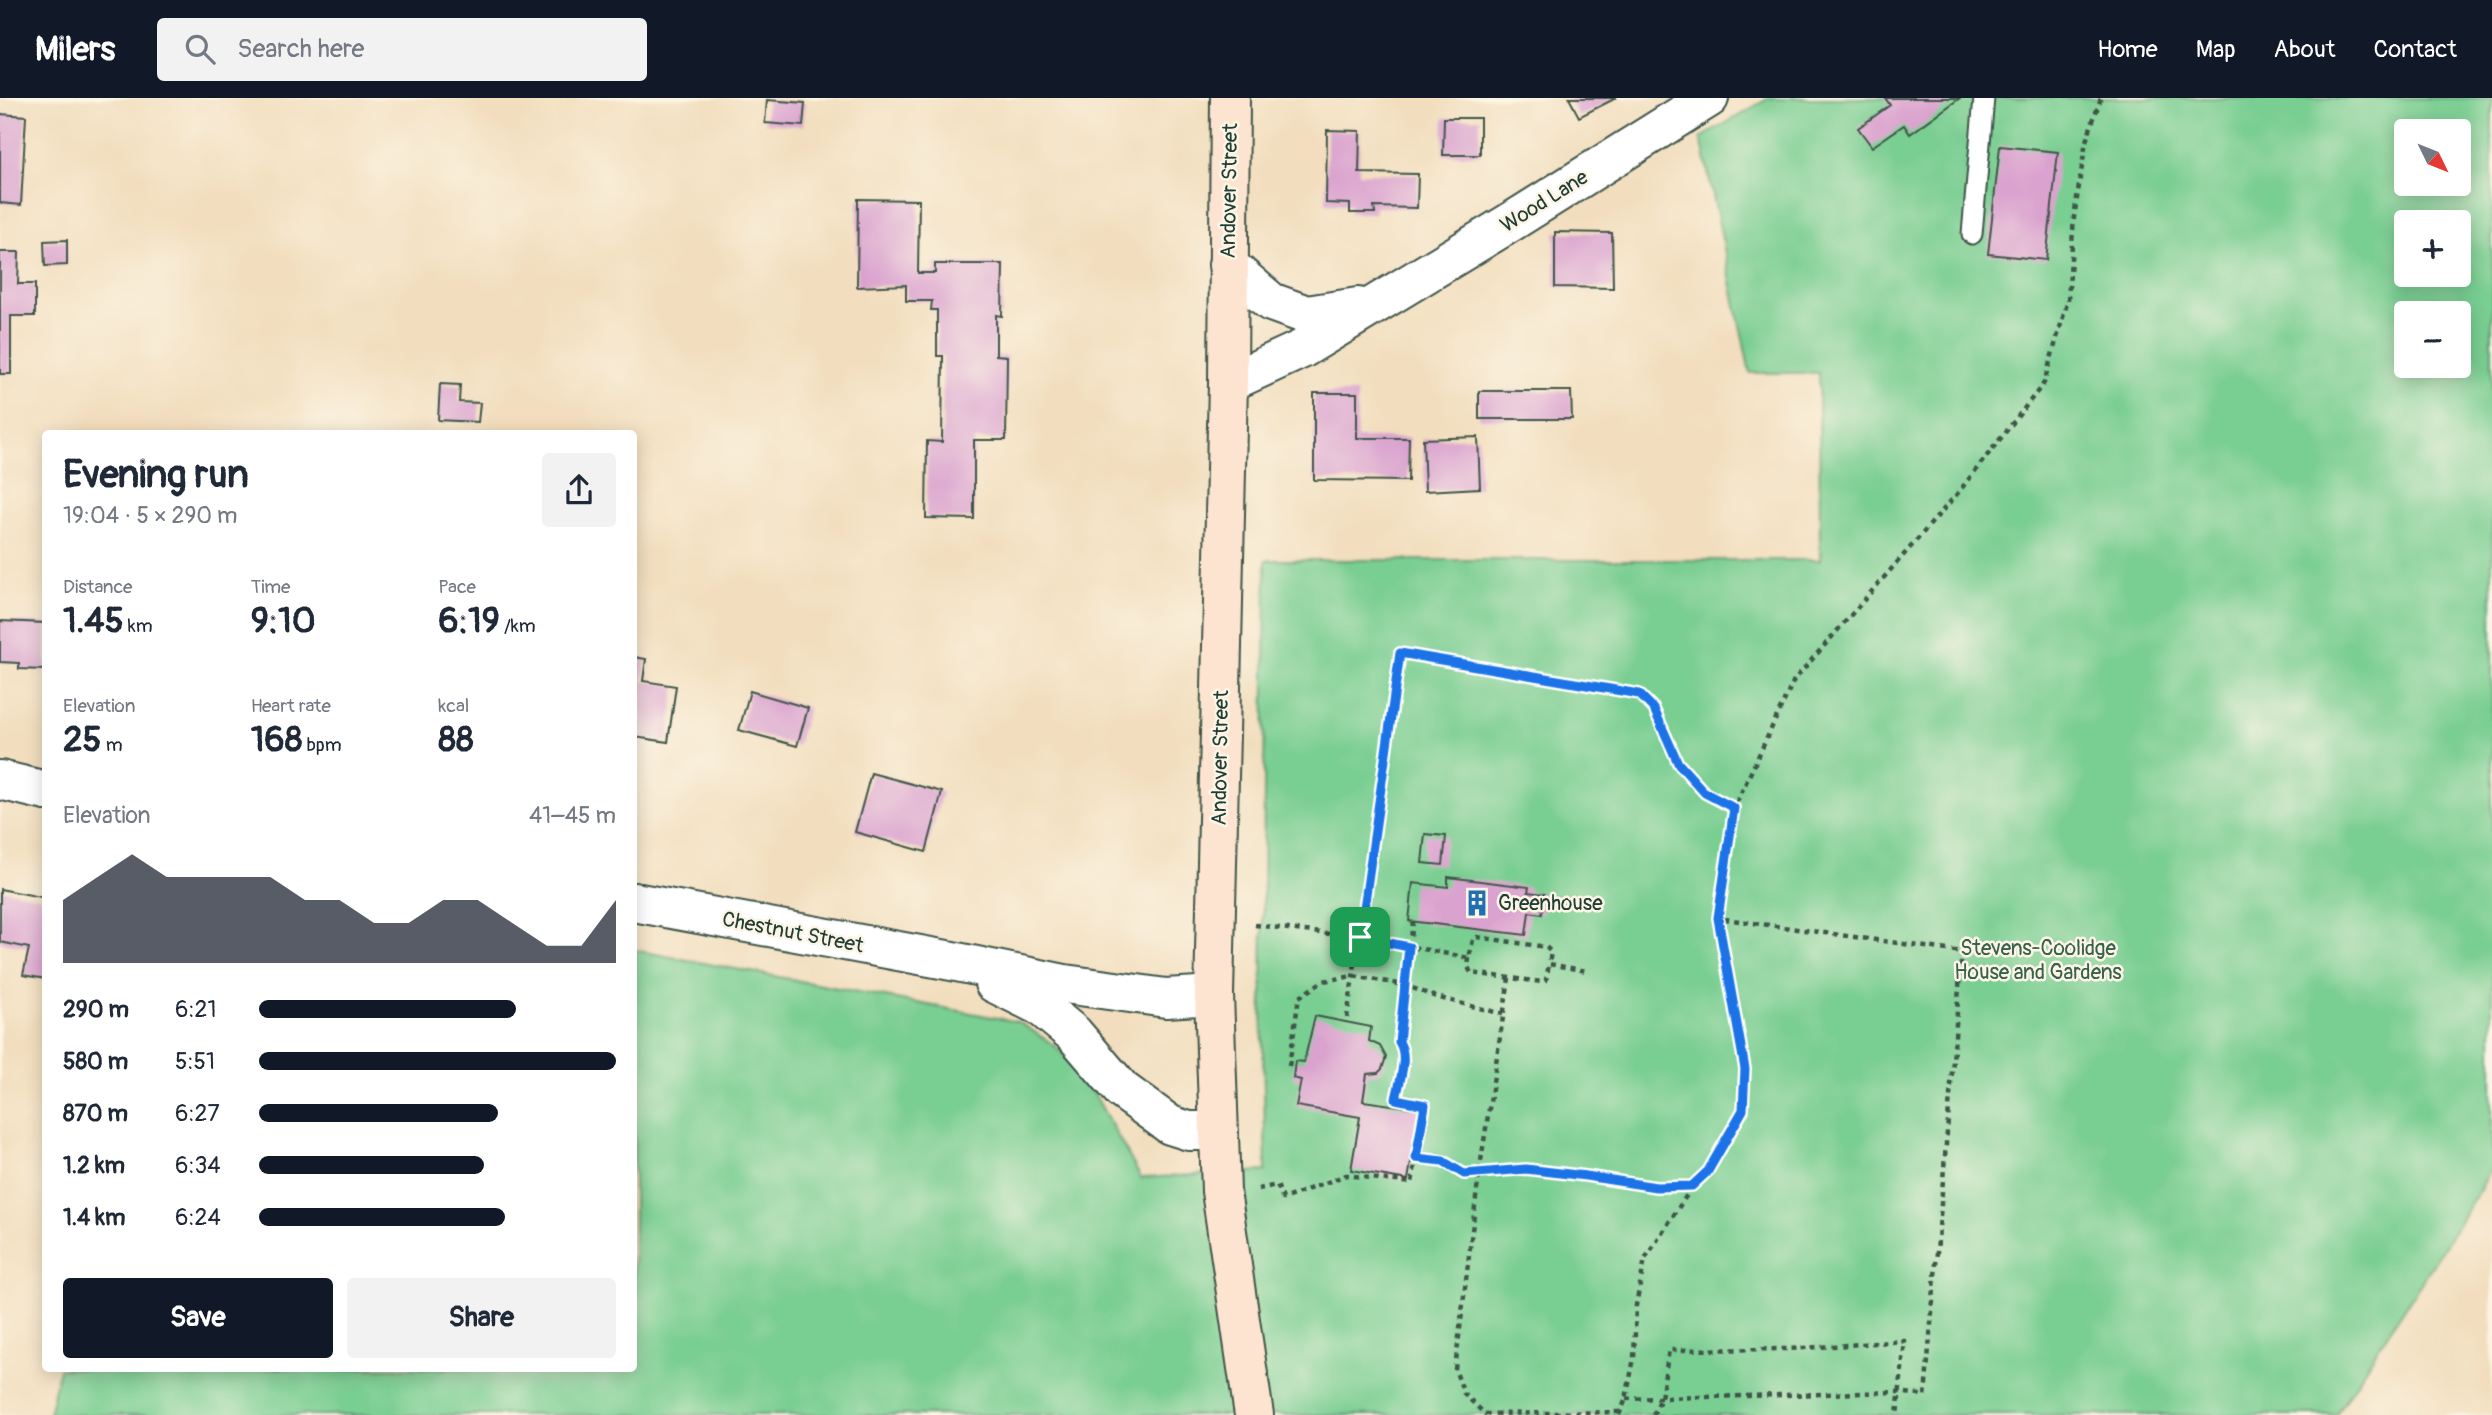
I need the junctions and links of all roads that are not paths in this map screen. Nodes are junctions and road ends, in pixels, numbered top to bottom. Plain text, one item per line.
1 (1230, 98) edge
2 (1709, 98) edge
3 (1984, 98) edge
4 (1972, 234) dead end
5 (1228, 265) junction
6 (1377, 302) junction
7 (1228, 383) junction
8 (0, 780) edge
9 (42, 790) edge
10 (637, 903) edge
11 (952, 961) junction
12 (1214, 996) junction
13 (1218, 1131) junction
14 (1254, 1415) edge

1 - 5 main road, Andover Street
2 - 6 street, Wood Lane
3 - 4 lane
5 - 6 street, Wood Lane
5 - 7 main road, Andover Street
6 - 7 street, Wood Lane
7 - 12 main road, Andover Street
8 - 9 street
10 - 11 street, Chestnut Street
11 - 12 street, Chestnut Street
11 - 13 street, Chestnut Street
12 - 13 main road, Andover Street
13 - 14 main road, Andover Street

